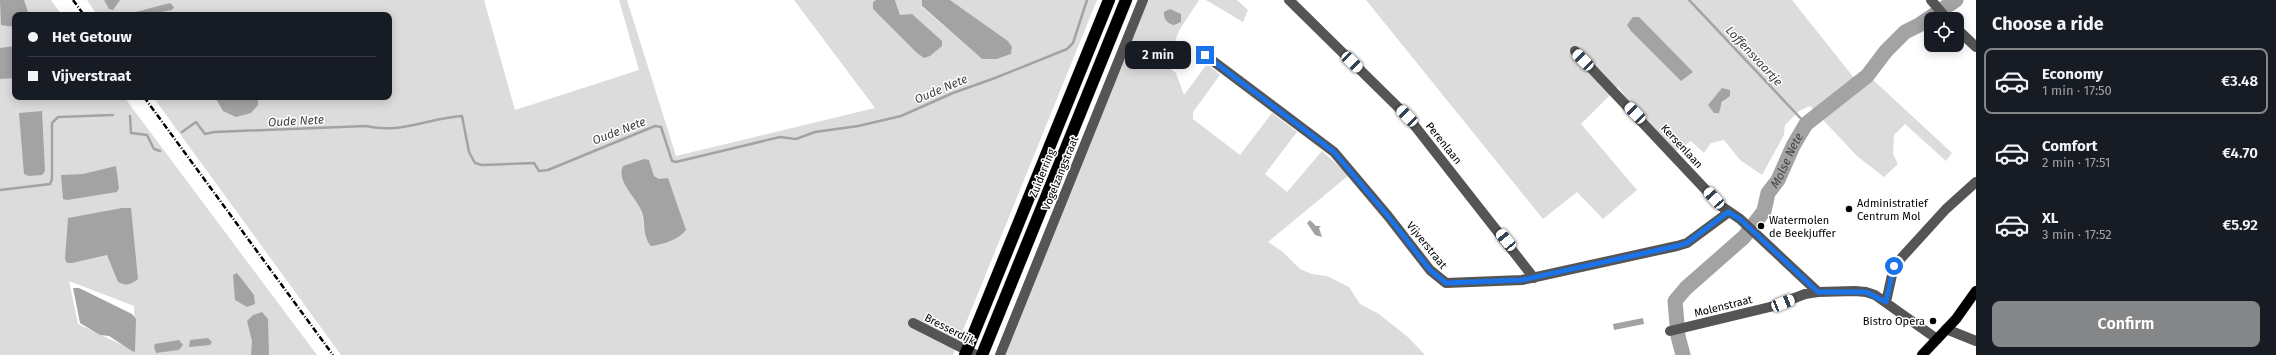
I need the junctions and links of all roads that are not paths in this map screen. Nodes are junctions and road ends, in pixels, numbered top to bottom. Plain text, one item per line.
1 (1109, 0) edge
2 (1126, 0) edge
3 (1143, 0) edge
4 (1289, 0) edge
5 (1934, 4) edge
6 (1940, 12) edge
7 (1964, 36) edge
8 (1976, 47) edge
9 (1574, 51) dead end
10 (1205, 55) dead end
11 (1976, 182) edge
12 (1728, 212) junction
13 (1534, 278) junction
14 (1976, 291) edge
15 (1818, 292) junction
16 (1886, 302) junction
17 (913, 324) dead end
18 (1946, 329) junction
19 (1675, 330) dead end
20 (1937, 339) junction
21 (1976, 341) edge
22 (969, 354) edge
23 (982, 355) edge
24 (1000, 355) edge
25 (1922, 355) edge

1 - 22 highway, Zuiderring
2 - 23 highway, Zuiderring
3 - 24 street, Vogelzangstraat
4 - 13 street, Perenlaan
5 - 6 street
7 - 8 street
9 - 12 street, Kersenlaan
10 - 13 street, Vijverstraat
11 - 16 street
12 - 13 street, Vijverstraat
12 - 15 street, Kersenlaan
14 - 18 main road
15 - 16 street, Molenstraat
15 - 19 street, Molenstraat
16 - 20 street, Molenstraat
17 - 22 street, Bresserdijk
18 - 20 main road
18 - 21 street
20 - 25 main road

